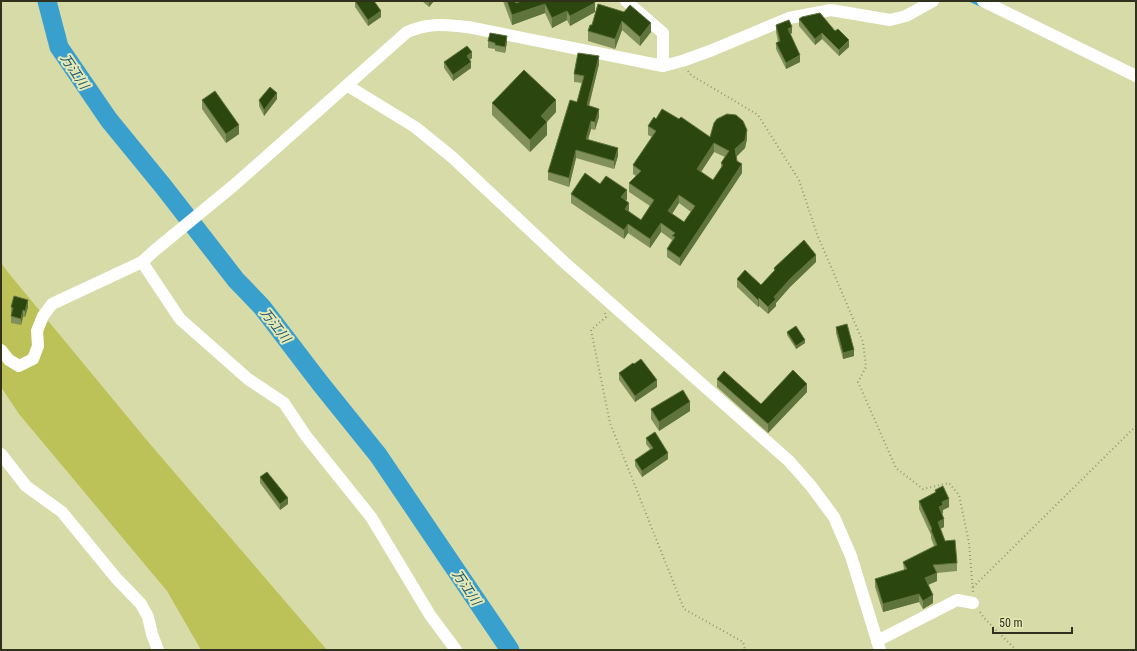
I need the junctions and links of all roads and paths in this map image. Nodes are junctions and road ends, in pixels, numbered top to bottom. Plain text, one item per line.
1 (626, 1) edge
2 (933, 1) edge
3 (983, 1) edge
4 (682, 61) junction
5 (663, 66) junction
6 (1136, 76) edge
7 (348, 86) junction
8 (142, 262) junction
9 (603, 308) dead end
10 (1, 350) edge
11 (1136, 426) edge
12 (1, 454) edge
13 (973, 588) junction
14 (973, 603) junction
15 (879, 645) edge
16 (158, 650) edge
17 (456, 650) edge
18 (745, 650) edge
19 (1016, 650) edge

1 - 5 street
2 - 4 street
3 - 6 street
4 - 5 street
4 - 13 path
5 - 7 street
7 - 8 street
7 - 15 street
8 - 10 street
8 - 17 street
9 - 18 path
11 - 13 path
12 - 16 street
13 - 14 path
14 - 15 street
14 - 19 path

